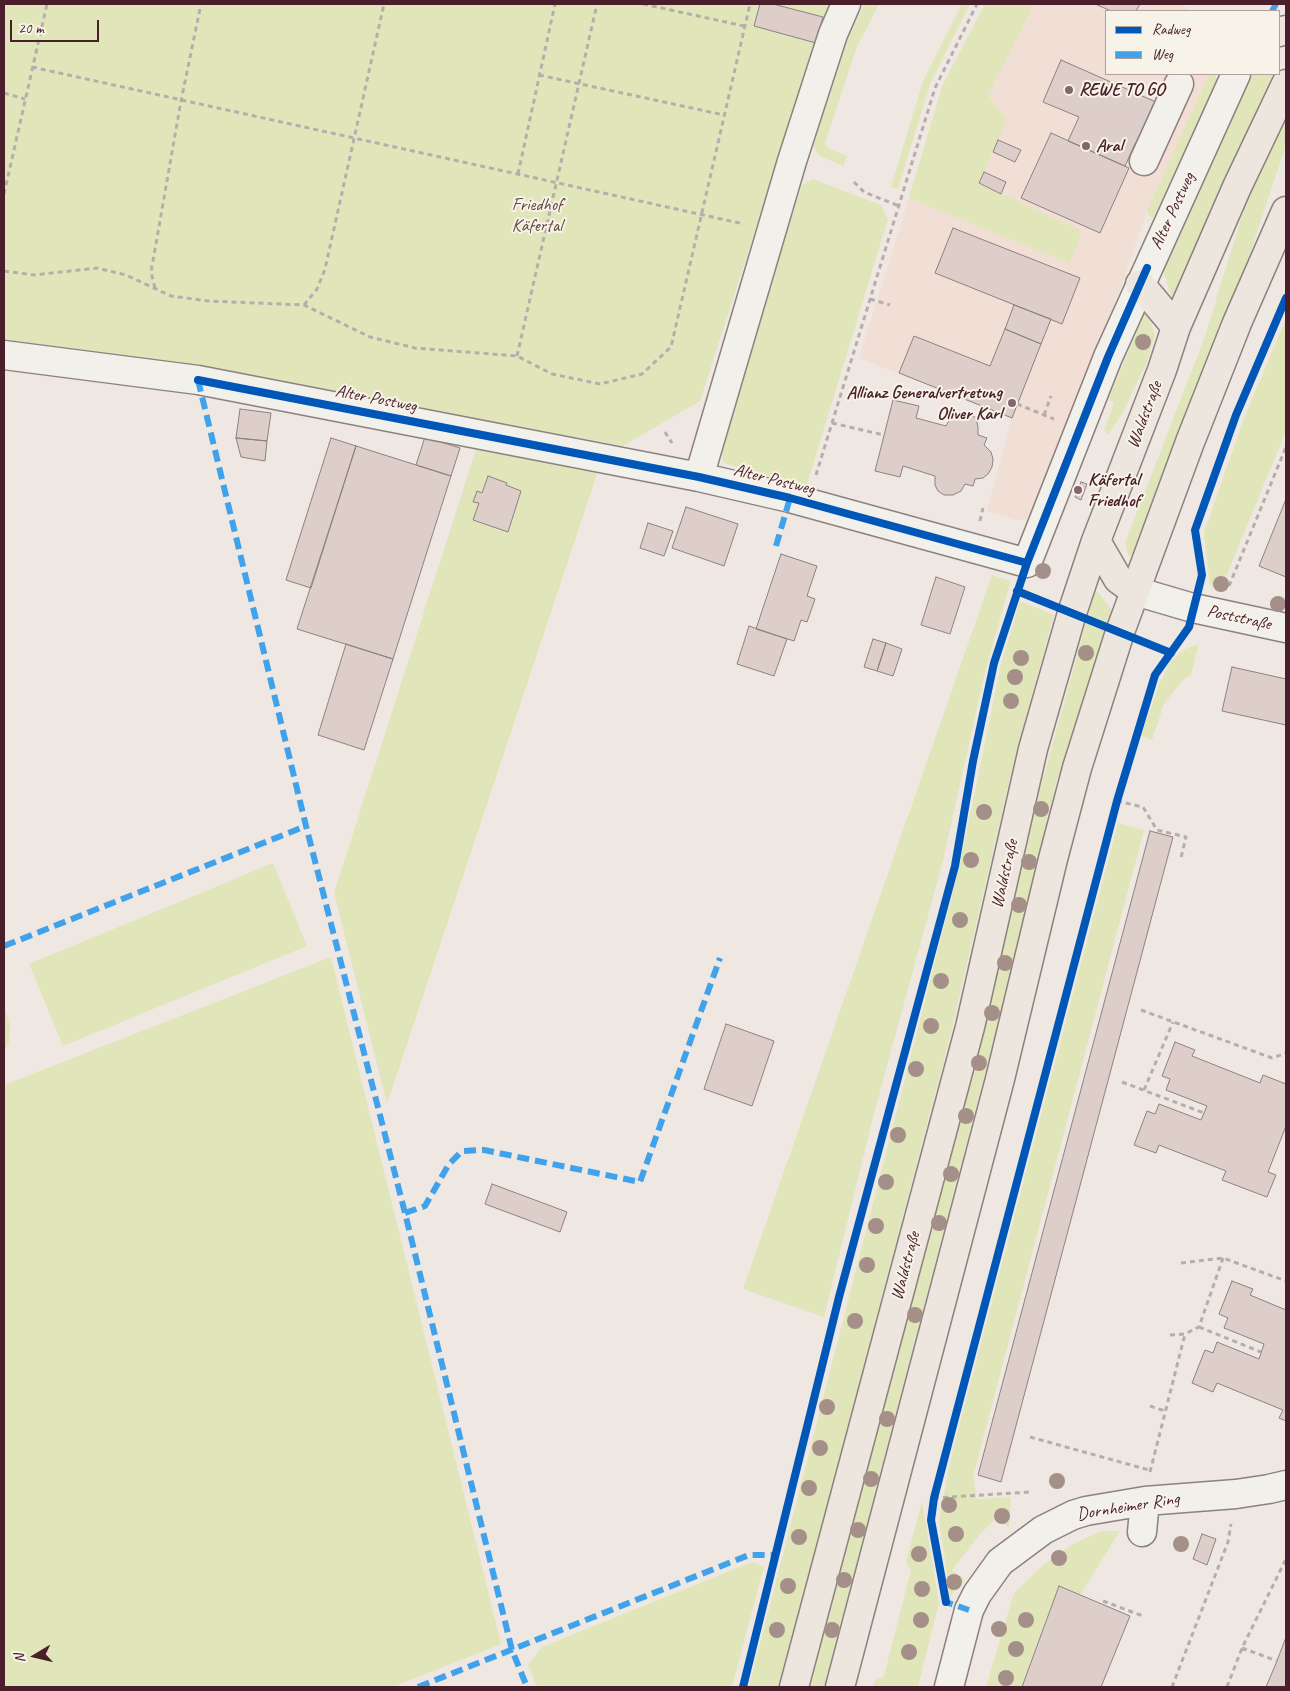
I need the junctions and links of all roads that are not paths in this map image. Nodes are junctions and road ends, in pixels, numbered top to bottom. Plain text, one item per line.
1 (846, 4) edge
2 (1236, 75) edge
3 (1179, 84) dead end
4 (1286, 84) edge
5 (1144, 161) dead end
6 (1286, 211) edge
7 (1140, 284) junction
8 (1176, 327) junction
9 (4, 355) edge
10 (699, 477) junction
11 (1096, 541) junction
12 (1135, 591) junction
13 (1286, 628) edge
14 (1286, 1484) edge
15 (1145, 1501) junction
16 (1142, 1532) dead end
17 (794, 1687) edge
18 (840, 1687) edge
19 (949, 1687) edge

1 - 10 street
2 - 7 street, Alter Postweg
3 - 5 street
4 - 8 main road, Waldstraße
6 - 12 main road
7 - 8 main road
7 - 10 street, Alter Postweg
8 - 11 main road, Waldstraße
9 - 10 street, Alter Postweg
11 - 12 main road
11 - 17 main road, Waldstraße
12 - 13 street, Poststraße
12 - 18 main road
14 - 15 street, Dornheimer Ring
15 - 16 street
15 - 19 street, Dornheimer Ring

